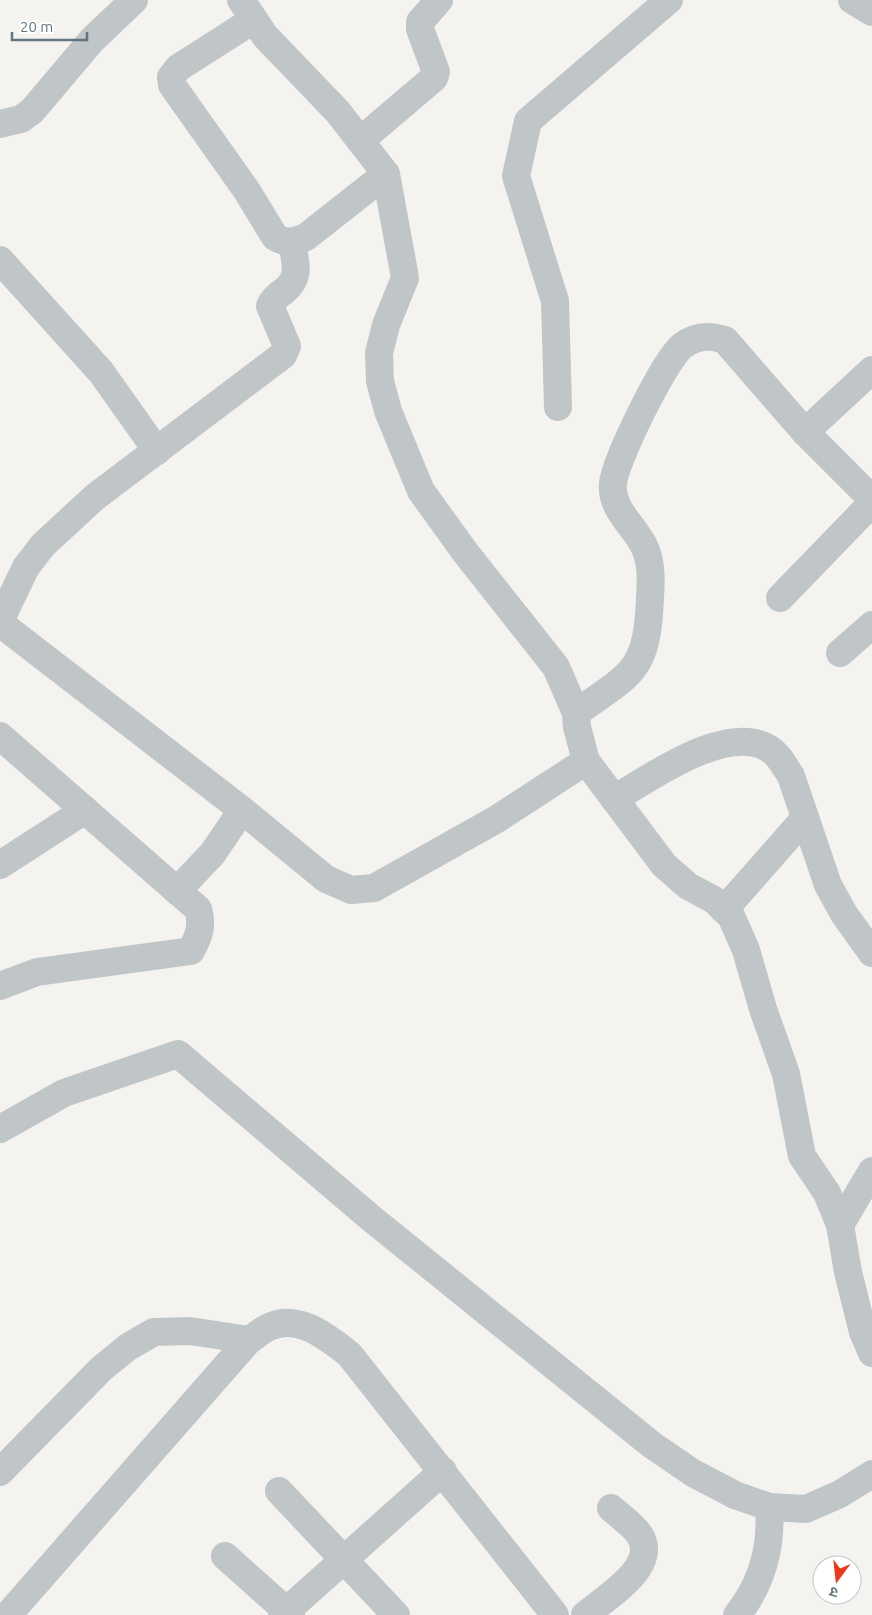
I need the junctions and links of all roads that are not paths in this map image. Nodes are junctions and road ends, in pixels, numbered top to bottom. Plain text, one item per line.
1 (134, 0) edge
2 (438, 0) edge
3 (669, 0) edge
4 (852, 0) edge
5 (247, 10) edge
6 (872, 12) edge
7 (0, 124) edge
8 (361, 140) junction
9 (386, 174) junction
10 (292, 242) junction
11 (0, 260) edge
12 (872, 370) edge
13 (558, 406) dead end
14 (805, 432) junction
15 (157, 451) junction
16 (872, 498) edge
17 (872, 503) edge
18 (780, 598) dead end
19 (0, 622) edge
20 (872, 625) edge
21 (840, 653) dead end
22 (576, 714) junction
23 (0, 736) edge
24 (586, 761) junction
25 (614, 799) junction
26 (85, 810) junction
27 (242, 810) junction
28 (805, 818) junction
29 (0, 865) edge
30 (177, 890) junction
31 (724, 910) junction
32 (872, 952) edge
33 (0, 986) edge
34 (0, 1129) edge
35 (872, 1171) edge
36 (840, 1226) junction
37 (249, 1340) junction
38 (872, 1353) edge
39 (443, 1471) junction
40 (0, 1472) edge
41 (872, 1474) edge
42 (279, 1491) dead end
43 (770, 1507) junction
44 (611, 1508) dead end
45 (225, 1556) dead end
46 (344, 1559) junction
47 (287, 1614) edge
48 (8, 1615) edge
49 (396, 1615) edge
50 (555, 1615) edge
51 (585, 1615) edge
52 (737, 1615) edge

1 - 7 street
2 - 8 street
3 - 13 street
4 - 6 street
5 - 8 street
5 - 10 street
8 - 9 street
9 - 10 street
9 - 22 street
10 - 15 street
11 - 15 street
12 - 14 street
14 - 16 street
14 - 22 street
15 - 19 street
17 - 18 street
19 - 27 street
20 - 21 street
22 - 24 street
23 - 26 street
24 - 25 street
24 - 27 street
25 - 28 street
25 - 31 street
26 - 29 street
26 - 30 street
27 - 30 street
28 - 31 street
28 - 32 street
30 - 33 street
31 - 36 street
34 - 43 street
35 - 36 street
36 - 38 street
37 - 39 street
37 - 40 street
37 - 48 street
39 - 46 street
39 - 50 street
41 - 43 street
42 - 46 street
43 - 52 street
44 - 51 street
45 - 47 street
46 - 47 street
46 - 49 street

